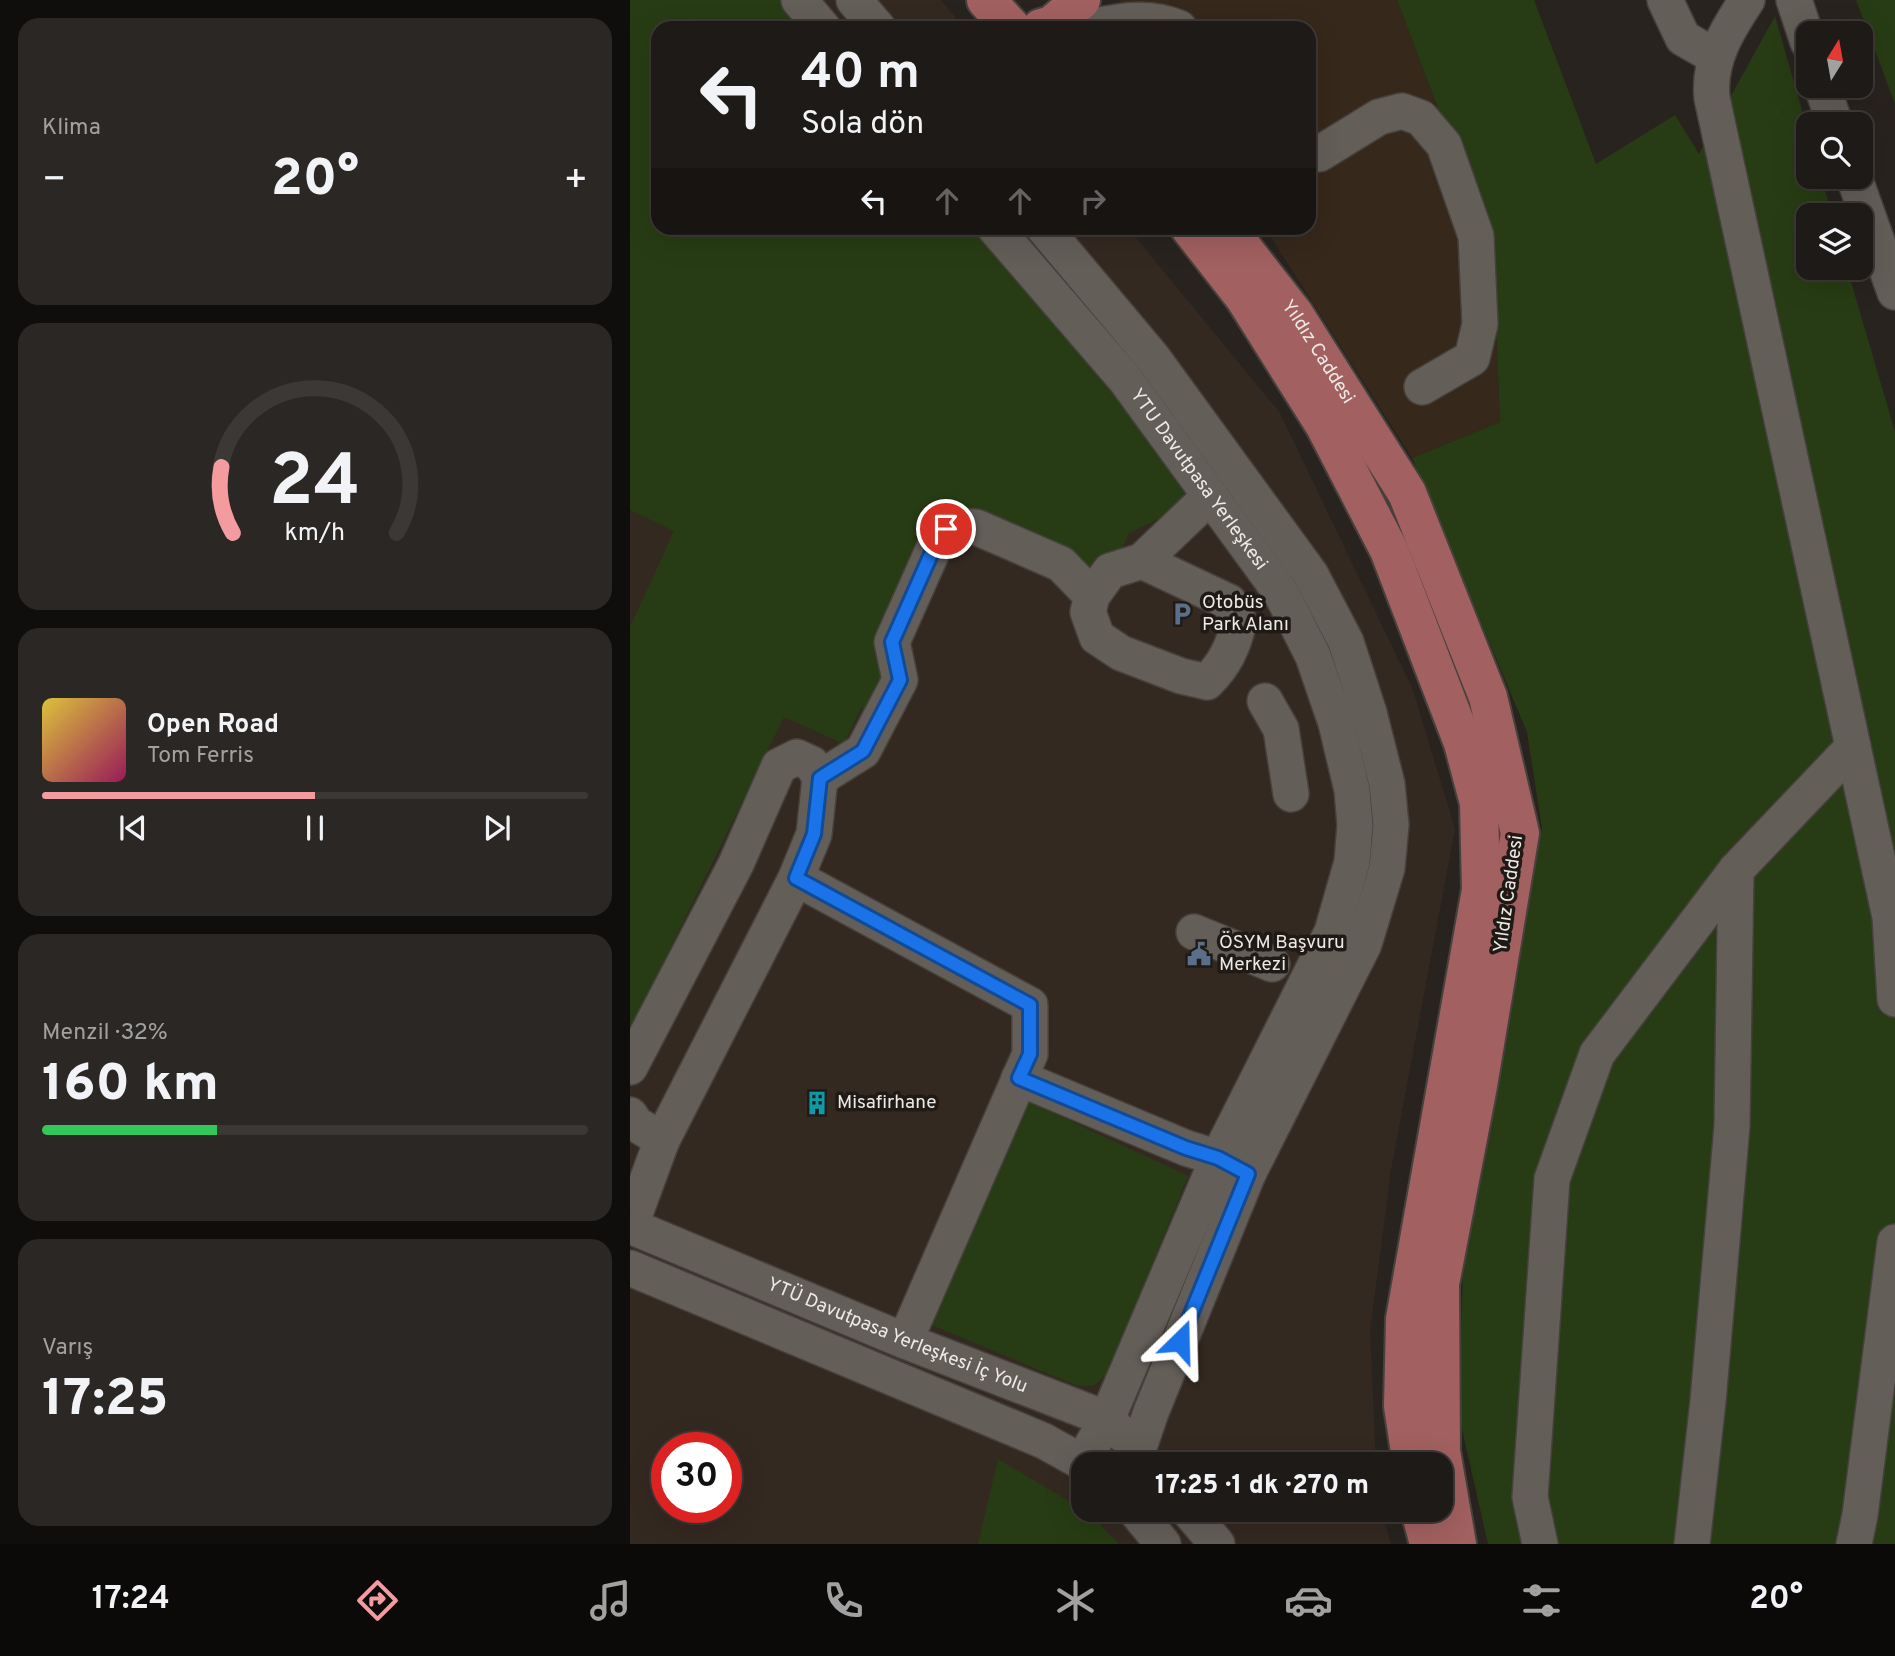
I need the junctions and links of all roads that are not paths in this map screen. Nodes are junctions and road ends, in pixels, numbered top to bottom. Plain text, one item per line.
1 (799, 0) edge
2 (854, 0) edge
3 (1665, 0) edge
4 (1747, 0) edge
5 (1794, 0) edge
6 (1080, 12) edge
7 (817, 21) edge
8 (872, 21) edge
9 (1061, 21) edge
10 (1163, 21) edge
11 (1801, 21) edge
12 (1716, 57) junction
13 (1316, 154) edge
14 (1858, 189) edge
15 (1001, 235) edge
16 (1050, 235) edge
17 (1196, 235) edge
18 (1232, 235) edge
19 (1895, 292) edge
20 (1422, 387) dead end
21 (1210, 496) junction
22 (1142, 561) junction
23 (1092, 596) junction
24 (1265, 701) dead end
25 (1853, 747) junction
26 (820, 778) junction
27 (1291, 794) dead end
28 (1736, 870) junction
29 (796, 878) junction
30 (1194, 932) dead end
31 (1272, 964) dead end
32 (1895, 999) edge
33 (630, 1067) edge
34 (1019, 1078) junction
35 (630, 1115) edge
36 (663, 1140) junction
37 (1233, 1166) junction
38 (630, 1226) edge
39 (1895, 1242) edge
40 (630, 1268) edge
41 (905, 1341) junction
42 (1107, 1419) junction
43 (1090, 1452) edge
44 (1134, 1452) edge
45 (1143, 1452) edge
46 (1410, 1452) edge
47 (1071, 1455) edge
48 (1145, 1522) edge
49 (1198, 1522) edge
50 (1423, 1522) edge
51 (1163, 1544) edge
52 (1217, 1544) edge
53 (1429, 1544) edge
54 (1457, 1544) edge
55 (1540, 1544) edge
56 (1692, 1544) edge
57 (1854, 1544) edge

1 - 7 street
2 - 8 street
3 - 12 street
4 - 12 street
5 - 11 street
6 - 9 main road
6 - 10 street
12 - 25 street
13 - 20 street
14 - 19 street
15 - 21 street, YTU Davutpasa Yerleşkesi
16 - 37 street, YTU Davutpasa Yerleşkesi
17 - 46 main road, Yıldız Caddesi
18 - 54 main road, Yıldız Caddesi
21 - 22 street
21 - 37 street, YTU Davutpasa Yerleşkesi
22 - 23 street
22 - 23 street
23 - 26 street
24 - 27 street
25 - 28 street
25 - 32 street
26 - 29 street
26 - 33 street
28 - 55 street
28 - 56 street
29 - 34 street
29 - 36 street
30 - 31 street
34 - 37 street
34 - 41 street
35 - 36 street
36 - 38 street
37 - 42 street, YTU Davutpasa Yerleşkesi
37 - 45 street, YTU Davutpasa Yerleşkesi
38 - 41 street, YTÜ Davutpasa Yerleşkesi İç Yolu
39 - 57 street
40 - 47 street, YTÜ Davutpasa Yerleşkesi İç Yolu
41 - 42 street, YTÜ Davutpasa Yerleşkesi İç Yolu
42 - 43 street, YTU Davutpasa Yerleşkesi
42 - 44 street, YTÜ Davutpasa Yerleşkesi İç Yolu
48 - 51 street
49 - 52 street
50 - 53 main road

